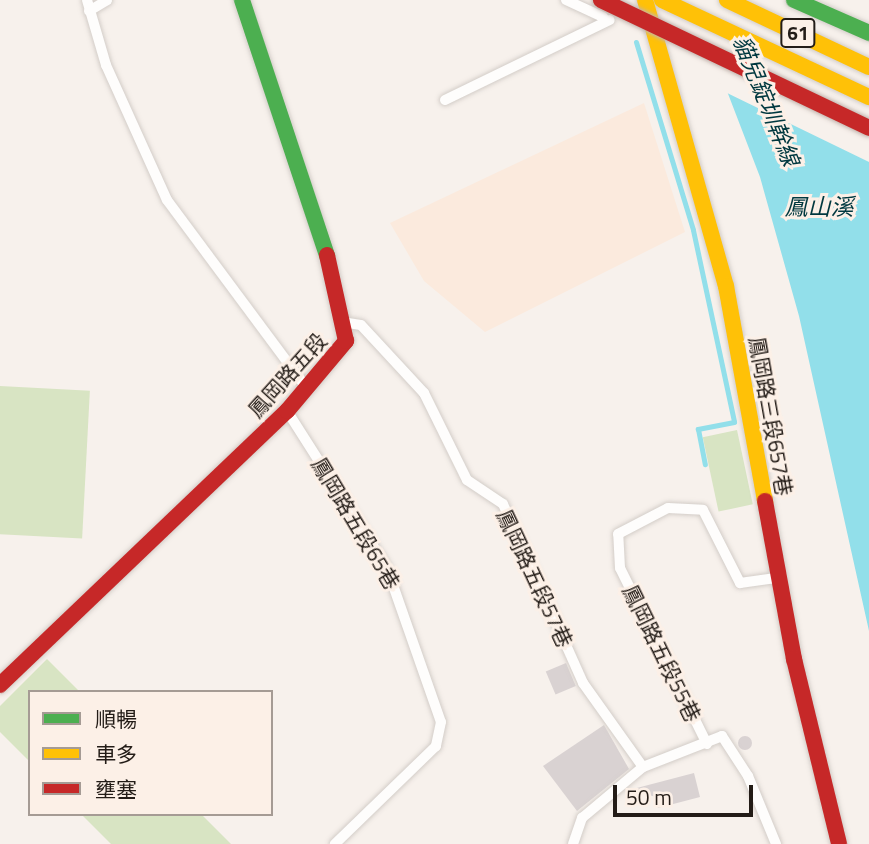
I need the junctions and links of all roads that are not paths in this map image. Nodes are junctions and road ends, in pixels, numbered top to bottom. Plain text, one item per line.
1 (107, 0) edge
2 (242, 0) edge
3 (566, 0) edge
4 (601, 0) edge
5 (645, 0) edge
6 (662, 0) edge
7 (727, 0) edge
8 (794, 0) edge
9 (88, 5) edge
10 (610, 20) junction
11 (869, 33) edge
12 (660, 43) junction
13 (869, 67) edge
14 (869, 97) edge
15 (445, 100) dead end
16 (869, 128) edge
17 (347, 323) junction
18 (307, 388) junction
19 (287, 411) junction
20 (779, 577) junction
21 (0, 685) edge
22 (706, 744) junction
23 (643, 767) junction
24 (335, 844) edge
25 (573, 844) edge
26 (776, 844) edge
27 (839, 844) edge

1 - 9 lane
2 - 17 main road, 鳳岡路五段
3 - 10 lane
4 - 16 main road, bridge
5 - 12 main road, 鳳岡路三段657巷
6 - 14 main road, 61
7 - 13 main road, 61
8 - 11 main road
9 - 18 lane
10 - 12 lane
10 - 15 lane
12 - 20 main road, 鳳岡路三段657巷
17 - 18 main road, 鳳岡路五段
17 - 23 lane, 鳳岡路五段57巷
18 - 19 main road, 鳳岡路五段
19 - 21 main road, 鳳岡路五段
19 - 24 lane, 鳳岡路五段65巷
20 - 22 lane, 鳳岡路五段55巷
20 - 27 main road, 鳳岡路三段657巷
22 - 23 lane, 鳳岡路五段55巷
22 - 26 lane, 鳳岡路五段55巷
23 - 25 lane

